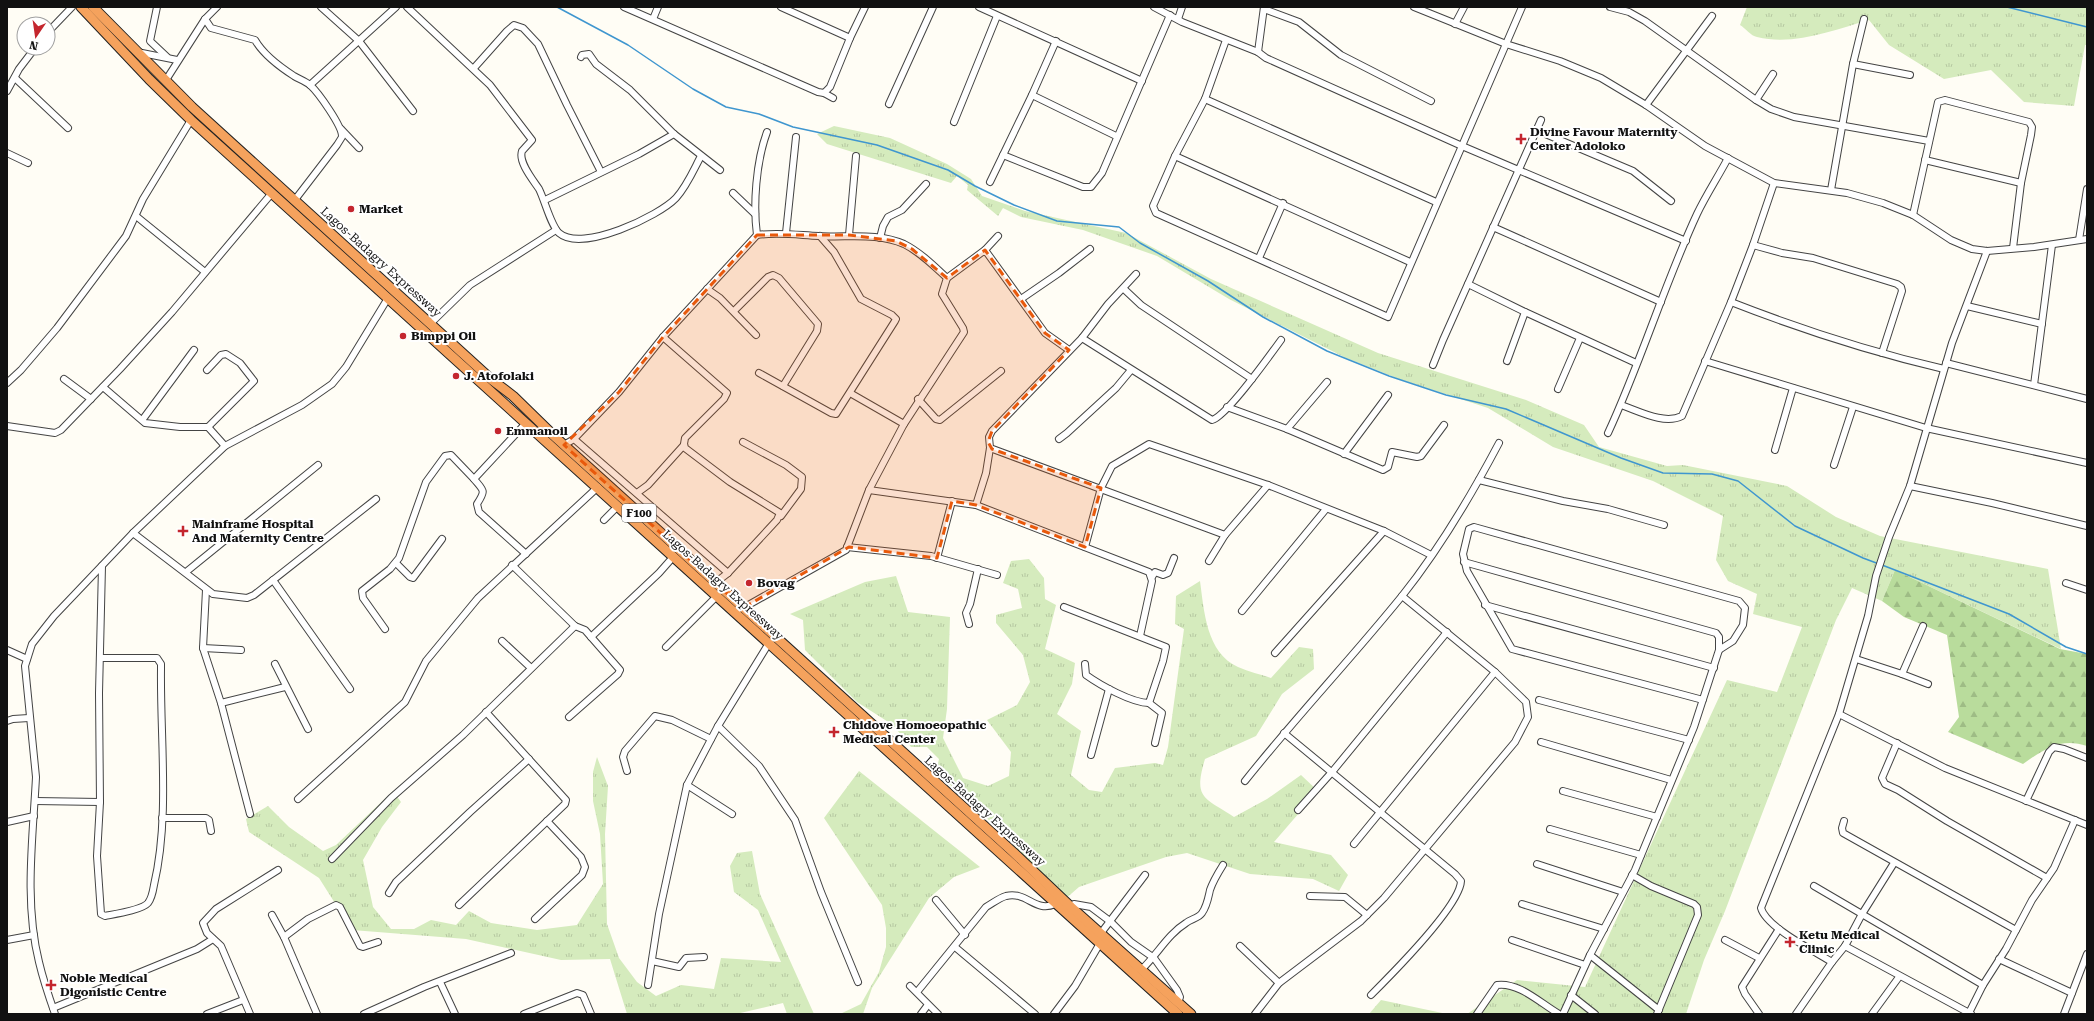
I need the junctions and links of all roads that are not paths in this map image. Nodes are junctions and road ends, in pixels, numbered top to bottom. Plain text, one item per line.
1 (72, 7) edge
2 (81, 7) edge
3 (93, 7) edge
4 (157, 7) edge
5 (217, 7) edge
6 (321, 7) edge
7 (396, 7) edge
8 (408, 7) edge
9 (624, 7) edge
10 (658, 7) edge
11 (781, 7) edge
12 (865, 7) edge
13 (933, 7) edge
14 (979, 7) edge
15 (1154, 7) edge
16 (1182, 7) edge
17 (1414, 7) edge
18 (1464, 7) edge
19 (1522, 7) edge
20 (1610, 7) edge
21 (1264, 8) edge
22 (1170, 15) junction
23 (997, 16) junction
24 (1712, 16) dead end
25 (653, 19) junction
26 (1178, 19) junction
27 (1864, 19) dead end
28 (205, 20) junction
29 (56, 22) edge
30 (1455, 24) junction
31 (850, 38) junction
32 (1226, 40) junction
33 (359, 41) junction
34 (1056, 41) junction
35 (1506, 44) junction
36 (1687, 51) junction
37 (136, 52) junction
38 (1258, 52) junction
39 (30, 56) edge
40 (167, 57) junction
41 (581, 57) dead end
42 (177, 60) junction
43 (1853, 64) junction
44 (474, 68) junction
45 (1773, 74) dead end
46 (1910, 75) dead end
47 (15, 78) junction
48 (166, 80) junction
49 (1142, 81) junction
50 (310, 85) junction
51 (7, 91) edge
52 (824, 93) junction
53 (1032, 95) junction
54 (833, 98) dead end
55 (1205, 98) junction
56 (1756, 100) junction
57 (1431, 101) dead end
58 (888, 104) dead end
59 (1646, 105) junction
60 (413, 111) dead end
61 (191, 120) junction
62 (1542, 120) dead end
63 (954, 122) dead end
64 (1841, 125) junction
65 (340, 127) junction
66 (68, 128) dead end
67 (1536, 130) junction
68 (767, 132) dead end
69 (674, 134) junction
70 (1116, 136) junction
71 (796, 137) dead end
72 (1929, 141) junction
73 (1462, 146) junction
74 (359, 148) dead end
75 (7, 152) edge
76 (1003, 155) junction
77 (701, 156) junction
78 (856, 156) dead end
79 (1175, 156) junction
80 (1728, 158) junction
81 (1925, 160) junction
82 (28, 163) dead end
83 (263, 170) junction
84 (720, 170) dead end
85 (1520, 170) junction
86 (602, 172) junction
87 (257, 180) junction
88 (990, 182) dead end
89 (1774, 183) junction
90 (2021, 183) junction
91 (926, 184) dead end
92 (2087, 189) edge
93 (1830, 190) junction
94 (272, 193) junction
95 (733, 193) dead end
96 (294, 200) junction
97 (545, 200) junction
98 (1672, 201) dead end
99 (1436, 202) junction
100 (1283, 203) junction
101 (755, 214) junction
102 (1913, 215) junction
103 (136, 216) junction
104 (1493, 227) junction
105 (556, 230) junction
106 (786, 233) junction
107 (757, 235) junction
108 (849, 235) junction
109 (820, 236) junction
110 (998, 236) dead end
111 (880, 238) junction
112 (2087, 239) edge
113 (2079, 240) junction
114 (1686, 241) junction
115 (1753, 245) junction
116 (2052, 245) junction
117 (2013, 248) junction
118 (1090, 249) dead end
119 (985, 250) junction
120 (1987, 251) junction
121 (1259, 258) junction
122 (1410, 262) junction
123 (204, 272) junction
124 (1136, 274) dead end
125 (947, 278) junction
126 (1468, 284) junction
127 (707, 288) junction
128 (1124, 289) junction
129 (388, 298) junction
130 (1021, 299) junction
131 (1661, 302) junction
132 (1731, 302) junction
133 (1967, 306) junction
134 (734, 311) junction
135 (1525, 312) junction
136 (431, 323) junction
137 (2042, 324) junction
138 (756, 335) dead end
139 (663, 337) junction
140 (1082, 338) junction
141 (1580, 338) junction
142 (1281, 340) dead end
143 (194, 350) dead end
144 (1069, 350) junction
145 (1882, 353) junction
146 (1705, 361) junction
147 (1507, 362) dead end
148 (1636, 363) junction
149 (1433, 365) dead end
150 (1945, 366) junction
151 (207, 370) dead end
152 (1131, 370) junction
153 (1001, 371) dead end
154 (759, 373) dead end
155 (64, 379) dead end
156 (1252, 380) junction
157 (1327, 382) dead end
158 (7, 383) edge
159 (2034, 385) junction
160 (783, 386) junction
161 (103, 387) junction
162 (1793, 388) junction
163 (1558, 389) dead end
164 (850, 393) junction
165 (1388, 395) dead end
166 (513, 396) junction
167 (91, 399) junction
168 (918, 399) junction
169 (2087, 399) edge
170 (505, 403) junction
171 (1621, 405) junction
172 (1227, 407) junction
173 (1853, 407) junction
174 (143, 419) junction
175 (526, 423) junction
176 (904, 424) junction
177 (1444, 425) dead end
178 (7, 426) edge
179 (208, 427) junction
180 (1926, 428) junction
181 (1287, 429) junction
182 (1608, 433) dead end
183 (1059, 438) dead end
184 (574, 439) junction
185 (743, 442) dead end
186 (1499, 443) dead end
187 (564, 445) junction
188 (684, 445) junction
189 (225, 446) junction
190 (990, 448) junction
191 (1774, 450) dead end
192 (1344, 454) junction
193 (2087, 463) edge
194 (318, 465) dead end
195 (1834, 466) dead end
196 (474, 479) junction
197 (1480, 480) junction
198 (1268, 485) junction
199 (1910, 486) junction
200 (598, 487) junction
201 (631, 488) junction
202 (1102, 488) junction
203 (869, 490) junction
204 (637, 493) junction
205 (376, 499) dead end
206 (619, 501) junction
207 (952, 501) junction
208 (976, 505) junction
209 (1326, 509) junction
210 (781, 516) junction
211 (604, 520) dead end
212 (1664, 525) dead end
213 (2087, 526) edge
214 (1384, 531) junction
215 (133, 533) junction
216 (1225, 535) junction
217 (442, 539) dead end
218 (847, 547) junction
219 (1085, 547) junction
220 (526, 554) junction
221 (1431, 555) junction
222 (674, 556) junction
223 (937, 558) junction
224 (1174, 558) dead end
225 (1209, 561) dead end
226 (1464, 562) junction
227 (396, 563) junction
228 (512, 565) junction
229 (102, 566) junction
230 (978, 569) junction
231 (186, 572) junction
232 (728, 573) junction
233 (997, 575) dead end
234 (1152, 577) junction
235 (273, 580) junction
236 (715, 583) junction
237 (2066, 583) dead end
238 (206, 590) junction
239 (2087, 590) edge
240 (717, 596) junction
241 (1402, 596) junction
242 (1485, 605) junction
243 (1064, 607) dead end
244 (743, 608) junction
245 (1242, 611) dead end
246 (968, 624) dead end
247 (575, 626) junction
248 (1923, 626) dead end
249 (385, 629) dead end
250 (1446, 632) junction
251 (1140, 636) junction
252 (591, 637) junction
253 (502, 641) dead end
254 (769, 643) junction
255 (203, 648) junction
256 (666, 648) dead end
257 (7, 650) edge
258 (240, 650) dead end
259 (1719, 650) junction
260 (1275, 653) dead end
261 (100, 658) junction
262 (27, 659) junction
263 (1856, 659) junction
264 (275, 664) dead end
265 (1084, 664) dead end
266 (531, 668) junction
267 (1714, 668) junction
268 (1495, 672) junction
269 (1902, 674) junction
270 (1928, 684) dead end
271 (285, 687) junction
272 (350, 689) dead end
273 (1109, 689) junction
274 (1540, 700) dead end
275 (1704, 700) junction
276 (221, 703) junction
277 (1149, 703) junction
278 (486, 712) junction
279 (1839, 714) junction
280 (569, 717) dead end
281 (29, 718) junction
282 (7, 721) edge
283 (718, 726) junction
284 (308, 729) dead end
285 (1284, 733) junction
286 (711, 740) junction
287 (1689, 740) junction
288 (1541, 742) dead end
289 (1155, 743) dead end
290 (1897, 743) junction
291 (1091, 755) dead end
292 (2087, 758) edge
293 (529, 759) junction
294 (627, 771) dead end
295 (1332, 772) junction
296 (1671, 780) junction
297 (1245, 781) dead end
298 (687, 785) junction
299 (1564, 790) dead end
300 (298, 799) dead end
301 (35, 801) junction
302 (2026, 801) junction
303 (100, 802) junction
304 (1298, 810) dead end
305 (1380, 812) junction
306 (250, 814) dead end
307 (732, 814) dead end
308 (34, 816) junction
309 (1657, 817) junction
310 (162, 818) junction
311 (2075, 820) junction
312 (547, 821) junction
313 (7, 822) edge
314 (1844, 822) dead end
315 (2087, 825) edge
316 (1550, 829) dead end
317 (211, 831) dead end
318 (1354, 844) dead end
319 (1426, 850) junction
320 (1641, 854) junction
321 (332, 859) dead end
322 (1894, 863) junction
323 (1537, 864) dead end
324 (1223, 865) dead end
325 (278, 870) dead end
326 (1144, 875) dead end
327 (1632, 875) junction
328 (2047, 878) junction
329 (1814, 886) dead end
330 (1623, 892) junction
331 (389, 893) dead end
332 (1310, 896) dead end
333 (936, 900) dead end
334 (1055, 904) junction
335 (1522, 904) dead end
336 (459, 905) dead end
337 (1071, 907) junction
338 (1862, 914) junction
339 (272, 915) dead end
340 (1367, 915) junction
341 (535, 919) dead end
342 (1111, 922) junction
343 (1604, 929) junction
344 (1779, 929) junction
345 (2016, 930) junction
346 (1101, 933) junction
347 (34, 935) junction
348 (966, 935) junction
349 (284, 937) junction
350 (213, 938) junction
351 (7, 940) edge
352 (1512, 940) dead end
353 (1725, 940) dead end
354 (378, 942) dead end
355 (1099, 945) junction
356 (1240, 946) dead end
357 (1845, 946) junction
358 (955, 947) junction
359 (511, 953) dead end
360 (2087, 954) edge
361 (1590, 955) junction
362 (704, 958) dead end
363 (1154, 958) junction
364 (1759, 958) junction
365 (1999, 959) junction
366 (652, 961) junction
367 (1832, 962) junction
368 (1585, 965) junction
369 (1141, 970) junction
370 (1899, 977) junction
371 (440, 982) junction
372 (858, 982) dead end
373 (1279, 983) junction
374 (648, 985) dead end
375 (1983, 985) junction
376 (910, 986) dead end
377 (917, 992) junction
378 (2072, 993) junction
379 (1371, 994) dead end
380 (1571, 995) junction
381 (243, 1000) junction
382 (1178, 1003) junction
383 (927, 1006) junction
384 (382, 1007) junction
385 (54, 1011) edge
386 (1658, 1012) edge
387 (1970, 1013) edge
388 (207, 1014) edge
389 (250, 1014) edge
390 (317, 1014) edge
391 (364, 1014) edge
392 (385, 1014) edge
393 (455, 1014) edge
394 (524, 1014) edge
395 (591, 1014) edge
396 (921, 1014) edge
397 (938, 1014) edge
398 (1035, 1014) edge
399 (1054, 1014) edge
400 (1178, 1014) edge
401 (1191, 1014) edge
402 (1255, 1014) edge
403 (1477, 1014) edge
404 (1559, 1014) edge
405 (1563, 1014) edge
406 (1595, 1014) edge
407 (1759, 1014) edge
408 (1796, 1014) edge
409 (1872, 1014) edge
410 (2064, 1014) edge

1 - 29 street
2 - 61 highway, Lagos-Badagry Expressway / F100
3 - 37 highway, Lagos-Badagry Expressway / F100
4 - 40 street
5 - 28 street
6 - 33 street
7 - 33 street
8 - 44 street
9 - 25 street
10 - 25 street
11 - 31 street
12 - 31 street
13 - 58 street
14 - 23 street
15 - 22 street
16 - 26 street
17 - 30 street
18 - 30 street
19 - 35 street
20 - 36 street
21 - 38 street
21 - 57 street
22 - 26 street
22 - 49 street
23 - 34 street
23 - 63 street
24 - 36 street
25 - 52 street
26 - 32 street
27 - 43 street
28 - 42 street
28 - 50 street
30 - 35 street
31 - 52 street
32 - 38 street
32 - 55 street
33 - 50 street
33 - 60 street
34 - 49 street
34 - 53 street
35 - 59 street
35 - 73 street
36 - 56 street
36 - 59 street
37 - 40 street
37 - 48 highway, Lagos-Badagry Expressway / F100
38 - 73 street
39 - 47 street
40 - 42 street
41 - 69 street
42 - 48 street
43 - 46 street
43 - 64 street
44 - 86 street
44 - 97 street
45 - 56 street
47 - 51 street
47 - 66 street
48 - 83 highway, Lagos-Badagry Expressway / F100
49 - 70 street
50 - 65 street
52 - 54 street
53 - 70 street
53 - 76 street
55 - 79 street
55 - 99 street
56 - 64 street
59 - 80 street
61 - 87 highway, Lagos-Badagry Expressway / F100
61 - 103 street
62 - 67 street
64 - 72 street
64 - 93 street
65 - 74 street
65 - 96 street
67 - 85 street
67 - 98 street
68 - 101 street
69 - 77 street
69 - 86 street
70 - 76 street
71 - 106 street
72 - 81 street
72 - 90 street
73 - 85 street
73 - 99 street
75 - 82 street
76 - 88 street
77 - 84 street
77 - 105 street
78 - 108 street
79 - 100 street
79 - 121 street
80 - 89 street
80 - 114 street
81 - 90 street
81 - 102 street
83 - 87 highway
83 - 96 highway, Lagos-Badagry Expressway / F100
85 - 104 street
85 - 114 street
86 - 97 street
87 - 94 highway, Lagos-Badagry Expressway / F100
89 - 93 street
89 - 115 street
90 - 117 street
91 - 111 street
92 - 113 street
93 - 102 street
94 - 123 street
94 - 129 highway, Lagos-Badagry Expressway / F100
95 - 101 street
96 - 136 highway, Lagos-Badagry Expressway / F100
97 - 105 street
99 - 122 street
100 - 121 street
100 - 122 street
101 - 107 street
102 - 120 street
103 - 123 street
103 - 158 street
104 - 126 street
104 - 131 street
105 - 136 street
106 - 107 street
106 - 109 street
107 - 127 street
108 - 109 street
108 - 111 street
109 - 164 street
110 - 119 street
111 - 125 street
112 - 113 street
113 - 116 street
114 - 131 street
115 - 132 street
115 - 145 street
116 - 117 street
116 - 137 street
117 - 120 street
118 - 130 street
119 - 125 street
119 - 130 street
120 - 133 street
121 - 122 street
123 - 161 street
124 - 128 street
125 - 168 street
126 - 135 street
126 - 149 street
127 - 134 street
127 - 139 street
128 - 140 street
128 - 156 street
129 - 170 highway, Lagos-Badagry Expressway / F100
129 - 189 street
130 - 144 street
131 - 148 street
132 - 145 street
132 - 146 street
133 - 137 street
133 - 150 street
134 - 138 street
134 - 160 street
135 - 141 street
135 - 147 street
136 - 166 highway, Lagos-Badagry Expressway / F100
137 - 159 street
139 - 184 street
139 - 188 street
140 - 144 street
140 - 152 street
141 - 148 street
141 - 163 street
142 - 156 street
143 - 174 street
144 - 190 street
145 - 150 street
146 - 162 street
146 - 171 street
148 - 171 street
150 - 159 street
150 - 180 street
151 - 179 street
152 - 172 street
152 - 183 street
153 - 168 street
154 - 160 street
155 - 167 street
156 - 172 street
157 - 181 street
159 - 169 street
160 - 164 street
161 - 167 street
161 - 174 street
162 - 173 street
162 - 191 street
164 - 176 street
165 - 192 street
166 - 170 highway
166 - 187 highway, Lagos-Badagry Expressway / F100
167 - 178 street
168 - 176 street
170 - 175 highway, Lagos-Badagry Expressway / F100
171 - 182 street
172 - 181 street
173 - 180 street
173 - 195 street
174 - 179 street
175 - 196 street
175 - 200 highway, Lagos-Badagry Expressway / F100
176 - 203 street
177 - 192 street
179 - 189 street
180 - 193 street
180 - 199 street
181 - 192 street
184 - 187 street
184 - 201 street
185 - 210 street
186 - 197 street
187 - 206 highway, Lagos-Badagry Expressway / F100
188 - 204 street
188 - 210 street
189 - 215 street
190 - 202 street
190 - 208 street
194 - 231 street
196 - 220 street
196 - 227 street
197 - 212 street
197 - 221 street
198 - 202 street
198 - 209 street
198 - 216 street
199 - 213 street
199 - 263 street
200 - 206 highway, Lagos-Badagry Expressway / F100
200 - 220 street
201 - 204 street
201 - 206 street
202 - 216 street
202 - 219 street
203 - 207 street
203 - 218 street
204 - 232 street
205 - 235 street
206 - 211 street
206 - 222 highway, Lagos-Badagry Expressway / F100
206 - 236 highway, Lagos-Badagry Expressway / F100
207 - 208 street
207 - 223 street
208 - 219 street
209 - 214 street
209 - 245 street
210 - 232 street
214 - 221 street
214 - 260 street
215 - 229 street
215 - 231 street
216 - 225 street
217 - 227 street
218 - 223 street
218 - 244 street
219 - 234 street
220 - 228 street
221 - 241 street
222 - 240 highway, Lagos-Badagry Expressway / F100
222 - 252 street
223 - 230 street
224 - 234 street
226 - 242 street
226 - 259 street
226 - 259 street
227 - 249 street
228 - 247 street
228 - 300 street
229 - 261 street
229 - 262 street
230 - 233 street
230 - 246 street
231 - 238 street
232 - 236 street
234 - 251 street
235 - 238 street
235 - 272 street
236 - 244 highway, Lagos-Badagry Expressway / F100
237 - 239 street
238 - 255 street
240 - 254 highway, Lagos-Badagry Expressway / F100
240 - 256 street
241 - 250 street
241 - 285 street
242 - 267 street
242 - 275 street
243 - 251 street
244 - 337 highway, Lagos-Badagry Expressway / F100
247 - 252 street
247 - 266 street
248 - 269 street
250 - 268 street
250 - 295 street
251 - 277 street
252 - 280 street
253 - 266 street
254 - 283 street
254 - 334 highway, Lagos-Badagry Expressway / F100
255 - 258 street
255 - 276 street
257 - 262 street
259 - 267 street
261 - 303 street
261 - 310 street
262 - 281 street
263 - 269 street
263 - 279 street
264 - 271 street
265 - 273 street
266 - 278 street
267 - 275 street
268 - 305 street
268 - 319 street
269 - 270 street
271 - 276 street
271 - 284 street
273 - 277 street
273 - 291 street
274 - 287 street
275 - 287 street
276 - 306 street
277 - 289 street
278 - 293 street
278 - 321 street
279 - 290 street
279 - 344 street
281 - 282 street
281 - 301 street
283 - 286 street
283 - 372 street
285 - 295 street
285 - 297 street
286 - 294 street
286 - 298 street
287 - 296 street
288 - 296 street
290 - 302 street
290 - 328 street
292 - 302 street
293 - 312 street
293 - 331 street
295 - 304 street
295 - 305 street
296 - 309 street
298 - 307 street
298 - 366 street
299 - 309 street
301 - 303 street
301 - 308 street
302 - 311 street
303 - 310 street
305 - 318 street
305 - 319 street
308 - 313 street
308 - 347 street
309 - 320 street
310 - 317 street
311 - 315 street
311 - 328 street
312 - 336 street
312 - 341 street
314 - 322 street
316 - 320 street
319 - 340 street
319 - 379 street
320 - 327 street
322 - 338 street
322 - 345 street
323 - 330 street
324 - 363 street
325 - 350 street
326 - 342 street
327 - 330 street
327 - 386 street
328 - 345 street
329 - 338 street
330 - 343 street
332 - 340 street
333 - 348 street
334 - 348 street
334 - 355 highway, Lagos-Badagry Expressway / F100
335 - 343 street
337 - 342 street
337 - 346 highway, Lagos-Badagry Expressway / F100
338 - 357 street
338 - 375 street
339 - 349 street
340 - 373 street
342 - 346 street
342 - 363 street
343 - 361 street
344 - 364 street
344 - 367 street
345 - 365 street
346 - 369 highway, Lagos-Badagry Expressway / F100
347 - 351 street
347 - 385 street
348 - 358 street
349 - 354 street
349 - 390 street
350 - 381 street
350 - 385 street
352 - 368 street
353 - 364 street
355 - 399 street
355 - 400 highway, Lagos-Badagry Expressway / F100
356 - 373 street
357 - 367 street
357 - 370 street
358 - 377 street
358 - 398 street
359 - 371 street
360 - 378 street
361 - 368 street
361 - 386 street
362 - 366 street
363 - 369 street
363 - 382 street
364 - 407 street
365 - 375 street
365 - 378 street
366 - 374 street
367 - 408 street
368 - 380 street
369 - 382 highway, Lagos-Badagry Expressway / F100
370 - 387 street
370 - 409 street
371 - 384 street
371 - 393 street
373 - 402 street
375 - 387 street
376 - 377 street
377 - 383 street
378 - 410 street
380 - 405 street
380 - 406 street
381 - 388 street
381 - 389 street
382 - 401 highway, Lagos-Badagry Expressway / F100
383 - 396 street
383 - 397 street
384 - 391 street
384 - 392 street
394 - 395 street
403 - 404 street

